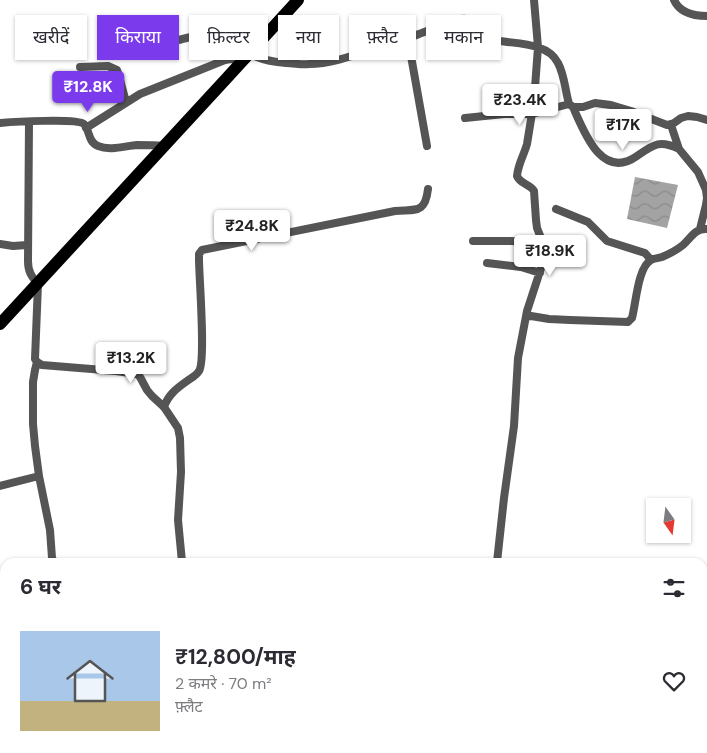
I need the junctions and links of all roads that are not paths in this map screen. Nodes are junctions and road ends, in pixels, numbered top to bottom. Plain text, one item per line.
1 (298, 0) edge
2 (534, 0) edge
3 (674, 0) edge
4 (707, 16) edge
5 (268, 34) edge
6 (416, 36) edge
7 (189, 38) edge
8 (179, 40) dead end
9 (538, 47) junction
10 (349, 56) edge
11 (225, 60) edge
12 (243, 60) edge
13 (266, 60) edge
14 (412, 60) edge
15 (80, 67) dead end
16 (126, 102) junction
17 (571, 106) junction
18 (532, 114) junction
19 (465, 118) dead end
20 (707, 120) edge
21 (29, 122) junction
22 (0, 123) edge
23 (86, 128) junction
24 (673, 132) junction
25 (164, 146) junction
26 (427, 146) dead end
27 (679, 150) junction
28 (428, 189) dead end
29 (556, 209) dead end
30 (704, 229) edge
31 (473, 241) dead end
32 (543, 243) junction
33 (0, 244) edge
34 (27, 244) junction
35 (652, 260) junction
36 (487, 263) dead end
37 (540, 273) junction
38 (38, 284) junction
39 (526, 317) junction
40 (0, 324) edge
41 (37, 362) junction
42 (164, 407) junction
43 (39, 476) junction
44 (0, 486) edge
45 (52, 558) edge
46 (182, 558) edge
47 (497, 558) edge

1 - 5 main road
2 - 9 street
3 - 4 street
6 - 9 street
7 - 8 street
9 - 17 street
9 - 18 street
10 - 13 street
11 - 16 street
12 - 25 main road
14 - 26 street
15 - 16 street
16 - 23 street
17 - 18 street
17 - 24 street
17 - 27 street
18 - 19 street
18 - 32 street
20 - 24 street
21 - 22 street
21 - 23 street
21 - 34 street
23 - 25 street
24 - 27 street
25 - 38 main road
27 - 30 street
28 - 42 street
29 - 35 street
30 - 35 street
31 - 32 street
32 - 37 street
33 - 34 street
34 - 38 street
35 - 39 street
36 - 37 street
37 - 39 street
38 - 40 main road
38 - 41 street
39 - 47 street
41 - 42 street
41 - 43 street
42 - 46 street
43 - 44 street
43 - 45 street

